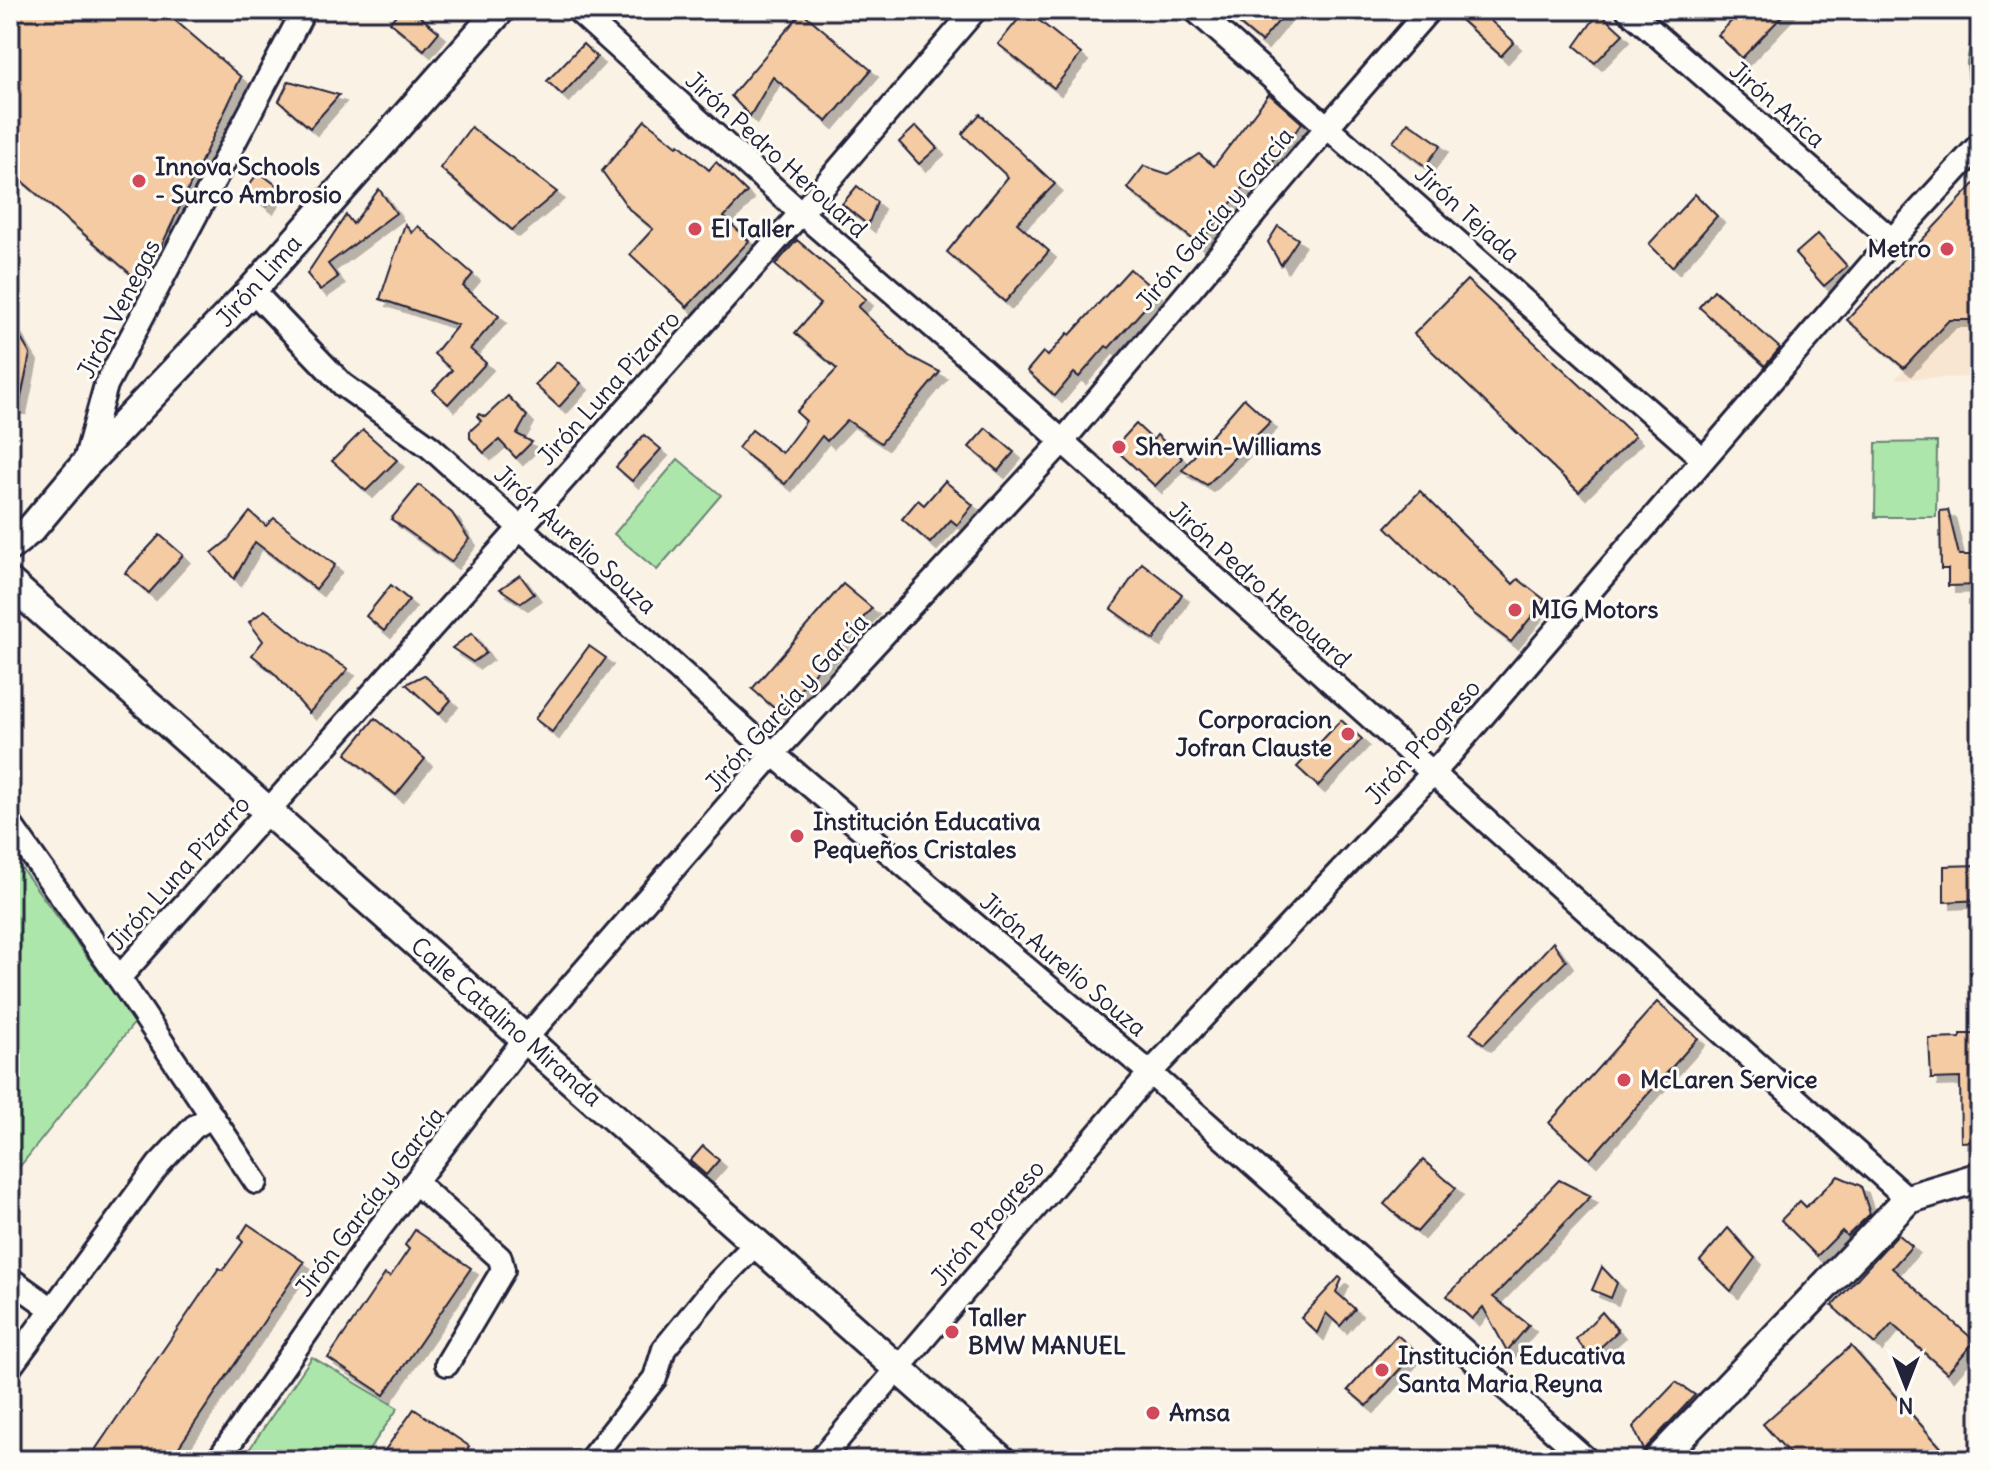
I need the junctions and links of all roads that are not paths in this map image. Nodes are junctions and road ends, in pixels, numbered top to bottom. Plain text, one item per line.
1 (304, 10) edge
2 (500, 10) edge
3 (577, 10) edge
4 (975, 10) edge
5 (1195, 10) edge
6 (1429, 10) edge
7 (1628, 10) edge
8 (1328, 126) junction
9 (1980, 144) edge
10 (801, 213) junction
11 (1892, 240) junction
12 (252, 290) junction
13 (1062, 442) junction
14 (1703, 459) junction
15 (83, 467) junction
16 (520, 526) junction
17 (10, 546) edge
18 (10, 583) edge
19 (773, 754) junction
20 (1433, 774) junction
21 (269, 813) junction
22 (12, 831) edge
23 (119, 978) junction
24 (525, 1039) junction
25 (1150, 1073) junction
26 (212, 1116) junction
27 (1980, 1177) edge
28 (256, 1182) dead end
29 (415, 1182) junction
30 (1908, 1199) junction
31 (756, 1243) junction
32 (10, 1279) edge
33 (52, 1309) junction
34 (447, 1364) dead end
35 (10, 1367) edge
36 (898, 1369) junction
37 (218, 1460) edge
38 (590, 1460) edge
39 (820, 1460) edge
40 (1001, 1460) edge
41 (1587, 1460) edge
42 (1658, 1460) edge

1 - 15 street, Jirón Venegas
2 - 12 street, Jirón Lima
3 - 10 street, Jirón Pedro Herouard
4 - 10 street, Jirón Luna Pizarro
5 - 8 street, Jirón Tejada
6 - 8 street, Jirón García y García
7 - 11 street, Jirón Arica
8 - 13 street, Jirón García y García
8 - 14 street, Jirón Tejada
9 - 11 street, Jirón Progreso
10 - 13 street, Jirón Pedro Herouard
10 - 16 street, Jirón Luna Pizarro
11 - 14 street, Jirón Progreso
12 - 15 street, Jirón Lima
12 - 16 street, Jirón Aurelio Souza
13 - 19 street, Jirón García y García
13 - 20 street, Jirón Pedro Herouard
14 - 20 street, Jirón Progreso
15 - 17 street, Jirón Lima
16 - 19 street, Jirón Aurelio Souza
16 - 21 street, Jirón Luna Pizarro
18 - 21 street, Calle Catalino Miranda
19 - 24 street, Jirón García y García
19 - 25 street, Jirón Aurelio Souza
20 - 25 street, Jirón Progreso
20 - 30 street, Jirón Pedro Herouard
21 - 23 street, Jirón Luna Pizarro
21 - 24 street, Calle Catalino Miranda
22 - 23 street
23 - 26 street
24 - 29 street, Jirón García y García
24 - 31 street, Calle Catalino Miranda
25 - 36 street, Jirón Progreso
25 - 41 street, Jirón Aurelio Souza
26 - 28 street
26 - 33 street
27 - 30 street
29 - 34 street
29 - 37 street, Jirón García y García
30 - 42 street
31 - 36 street, Calle Catalino Miranda
31 - 38 street
32 - 33 street
33 - 35 street
36 - 39 street, Jirón Progreso
36 - 40 street, Calle Catalino Miranda

